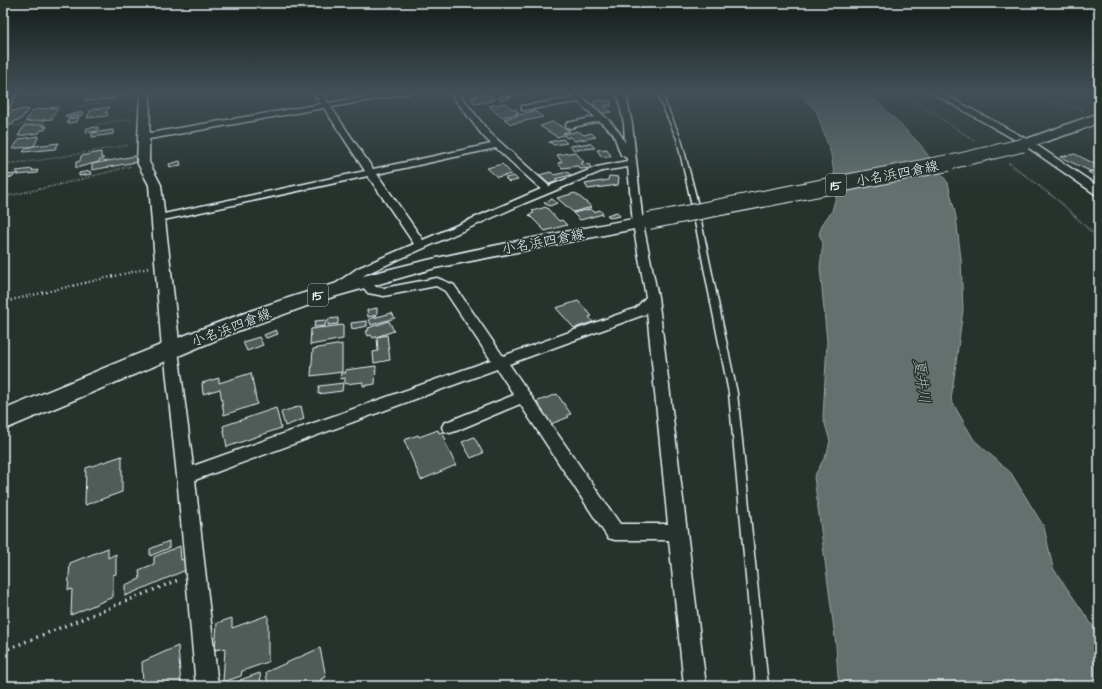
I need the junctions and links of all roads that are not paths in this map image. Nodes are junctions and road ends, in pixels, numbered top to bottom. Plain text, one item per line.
1 (144, 123) edge
2 (234, 123) edge
3 (338, 123) edge
4 (477, 123) edge
5 (578, 123) edge
6 (606, 123) edge
7 (628, 123) edge
8 (672, 123) edge
9 (989, 123) edge
10 (1081, 123) edge
11 (570, 125) dead end
12 (143, 140) junction
13 (1026, 144) junction
14 (497, 145) junction
15 (632, 160) junction
16 (371, 172) junction
17 (548, 190) junction
18 (1099, 192) edge
19 (159, 218) junction
20 (643, 222) junction
21 (421, 246) junction
22 (364, 281) junction
23 (335, 290) junction
24 (652, 297) junction
25 (171, 350) junction
26 (499, 362) junction
27 (523, 397) junction
28 (3, 420) edge
29 (450, 427) dead end
30 (186, 476) junction
31 (678, 532) junction
32 (207, 686) edge
33 (696, 686) edge
34 (762, 686) edge

1 - 12 street
2 - 12 street
3 - 16 street
4 - 14 street
5 - 11 street
6 - 15 street
7 - 15 street
8 - 34 lane
9 - 13 street
10 - 13 main road, 小名浜四倉線 / 15
12 - 19 street
13 - 18 street
13 - 20 main road, 小名浜四倉線 / 15, bridge
14 - 16 street
14 - 17 street
15 - 17 street
15 - 20 street
16 - 19 street
16 - 21 street
17 - 21 street
19 - 25 street
20 - 22 main road, 小名浜四倉線 / 15
20 - 24 street
21 - 23 street
22 - 23 main road, 小名浜四倉線 / 15
22 - 26 street
23 - 25 main road, 小名浜四倉線 / 15
24 - 26 street
24 - 31 street
25 - 28 main road, 小名浜四倉線 / 15
25 - 30 street
26 - 27 street
26 - 30 street
27 - 29 street
27 - 31 street
30 - 32 street
31 - 33 street

